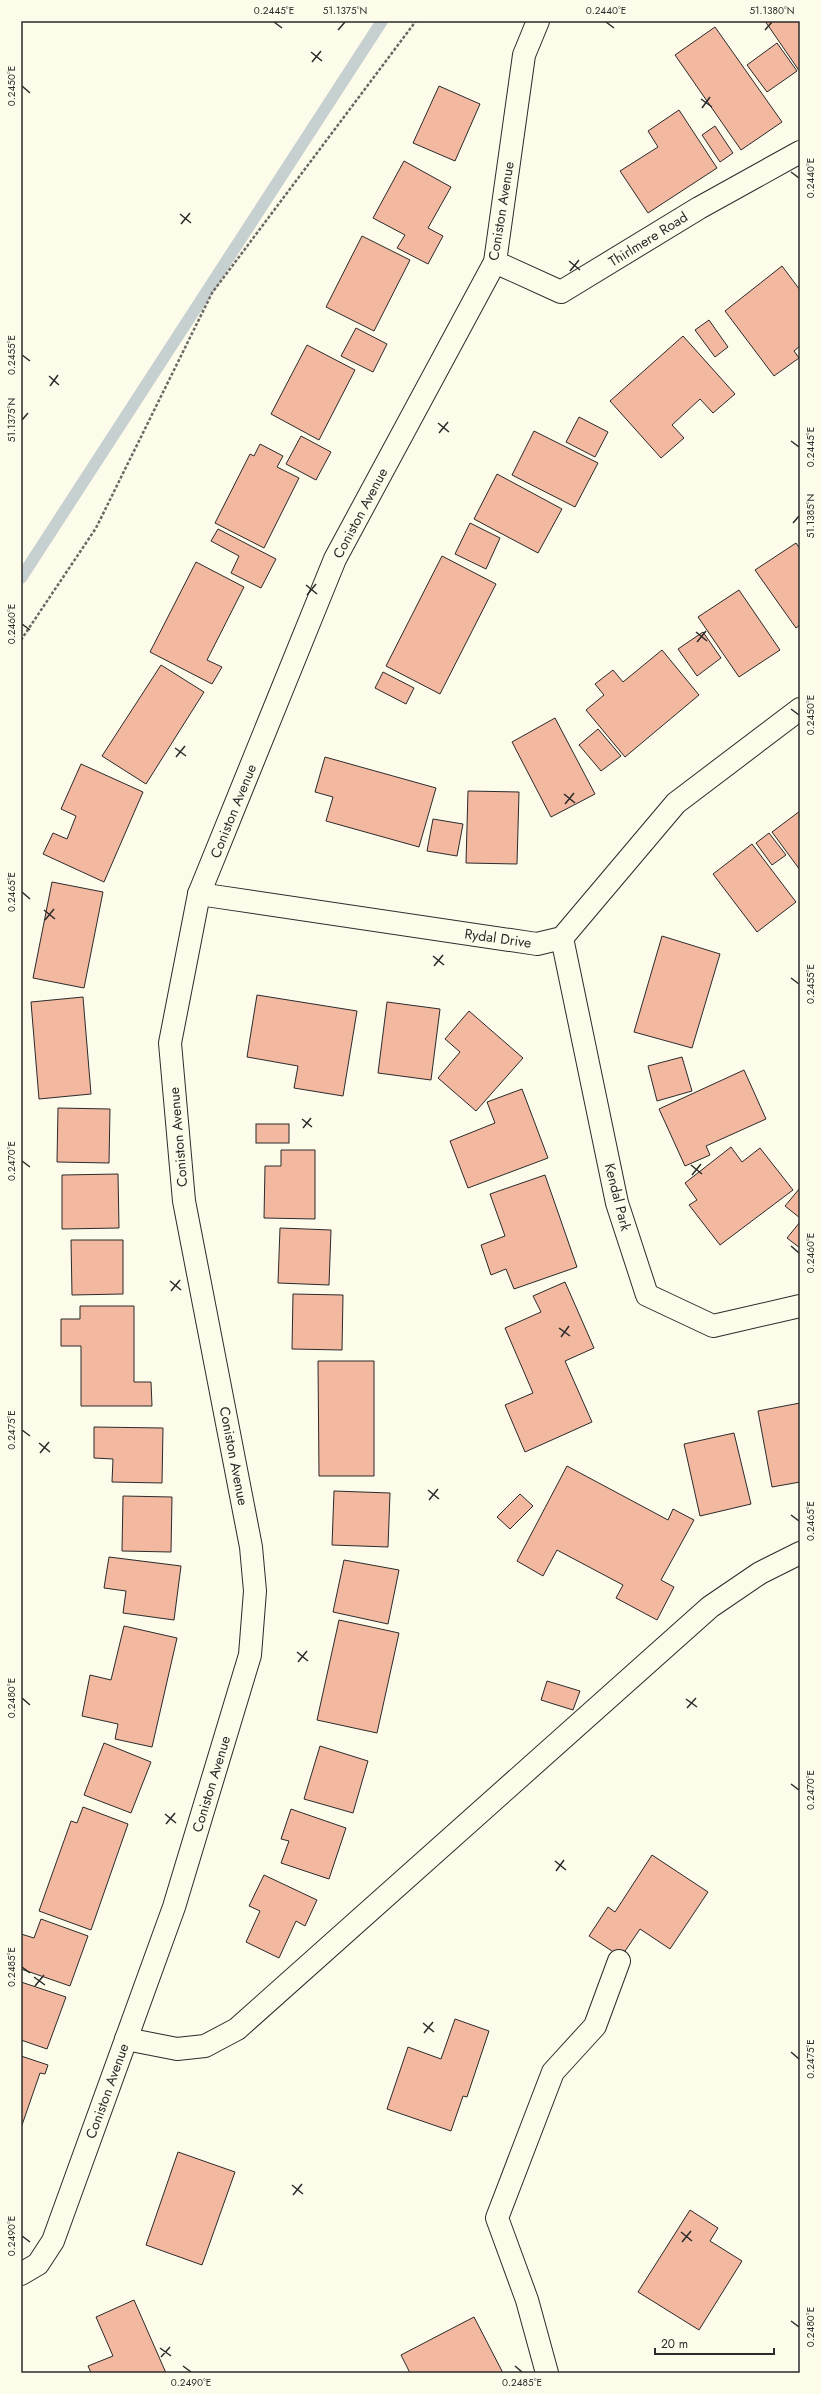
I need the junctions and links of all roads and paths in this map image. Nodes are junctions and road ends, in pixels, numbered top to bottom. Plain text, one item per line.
1 (416, 21) edge
2 (538, 21) edge
3 (800, 152) edge
4 (495, 262) junction
5 (21, 640) edge
6 (800, 709) edge
7 (200, 894) junction
8 (562, 938) junction
9 (800, 1306) edge
10 (800, 1553) edge
11 (620, 1961) dead end
12 (126, 2039) junction
13 (21, 2274) edge
14 (547, 2373) edge

1 - 5 path
2 - 4 street, Coniston Avenue
3 - 4 street, Thirlmere Road
4 - 7 street, Coniston Avenue
6 - 8 street
7 - 8 street, Rydal Drive
7 - 12 street, Coniston Avenue
8 - 9 street, Kendal Park
10 - 12 street
11 - 14 street
12 - 13 street, Coniston Avenue

